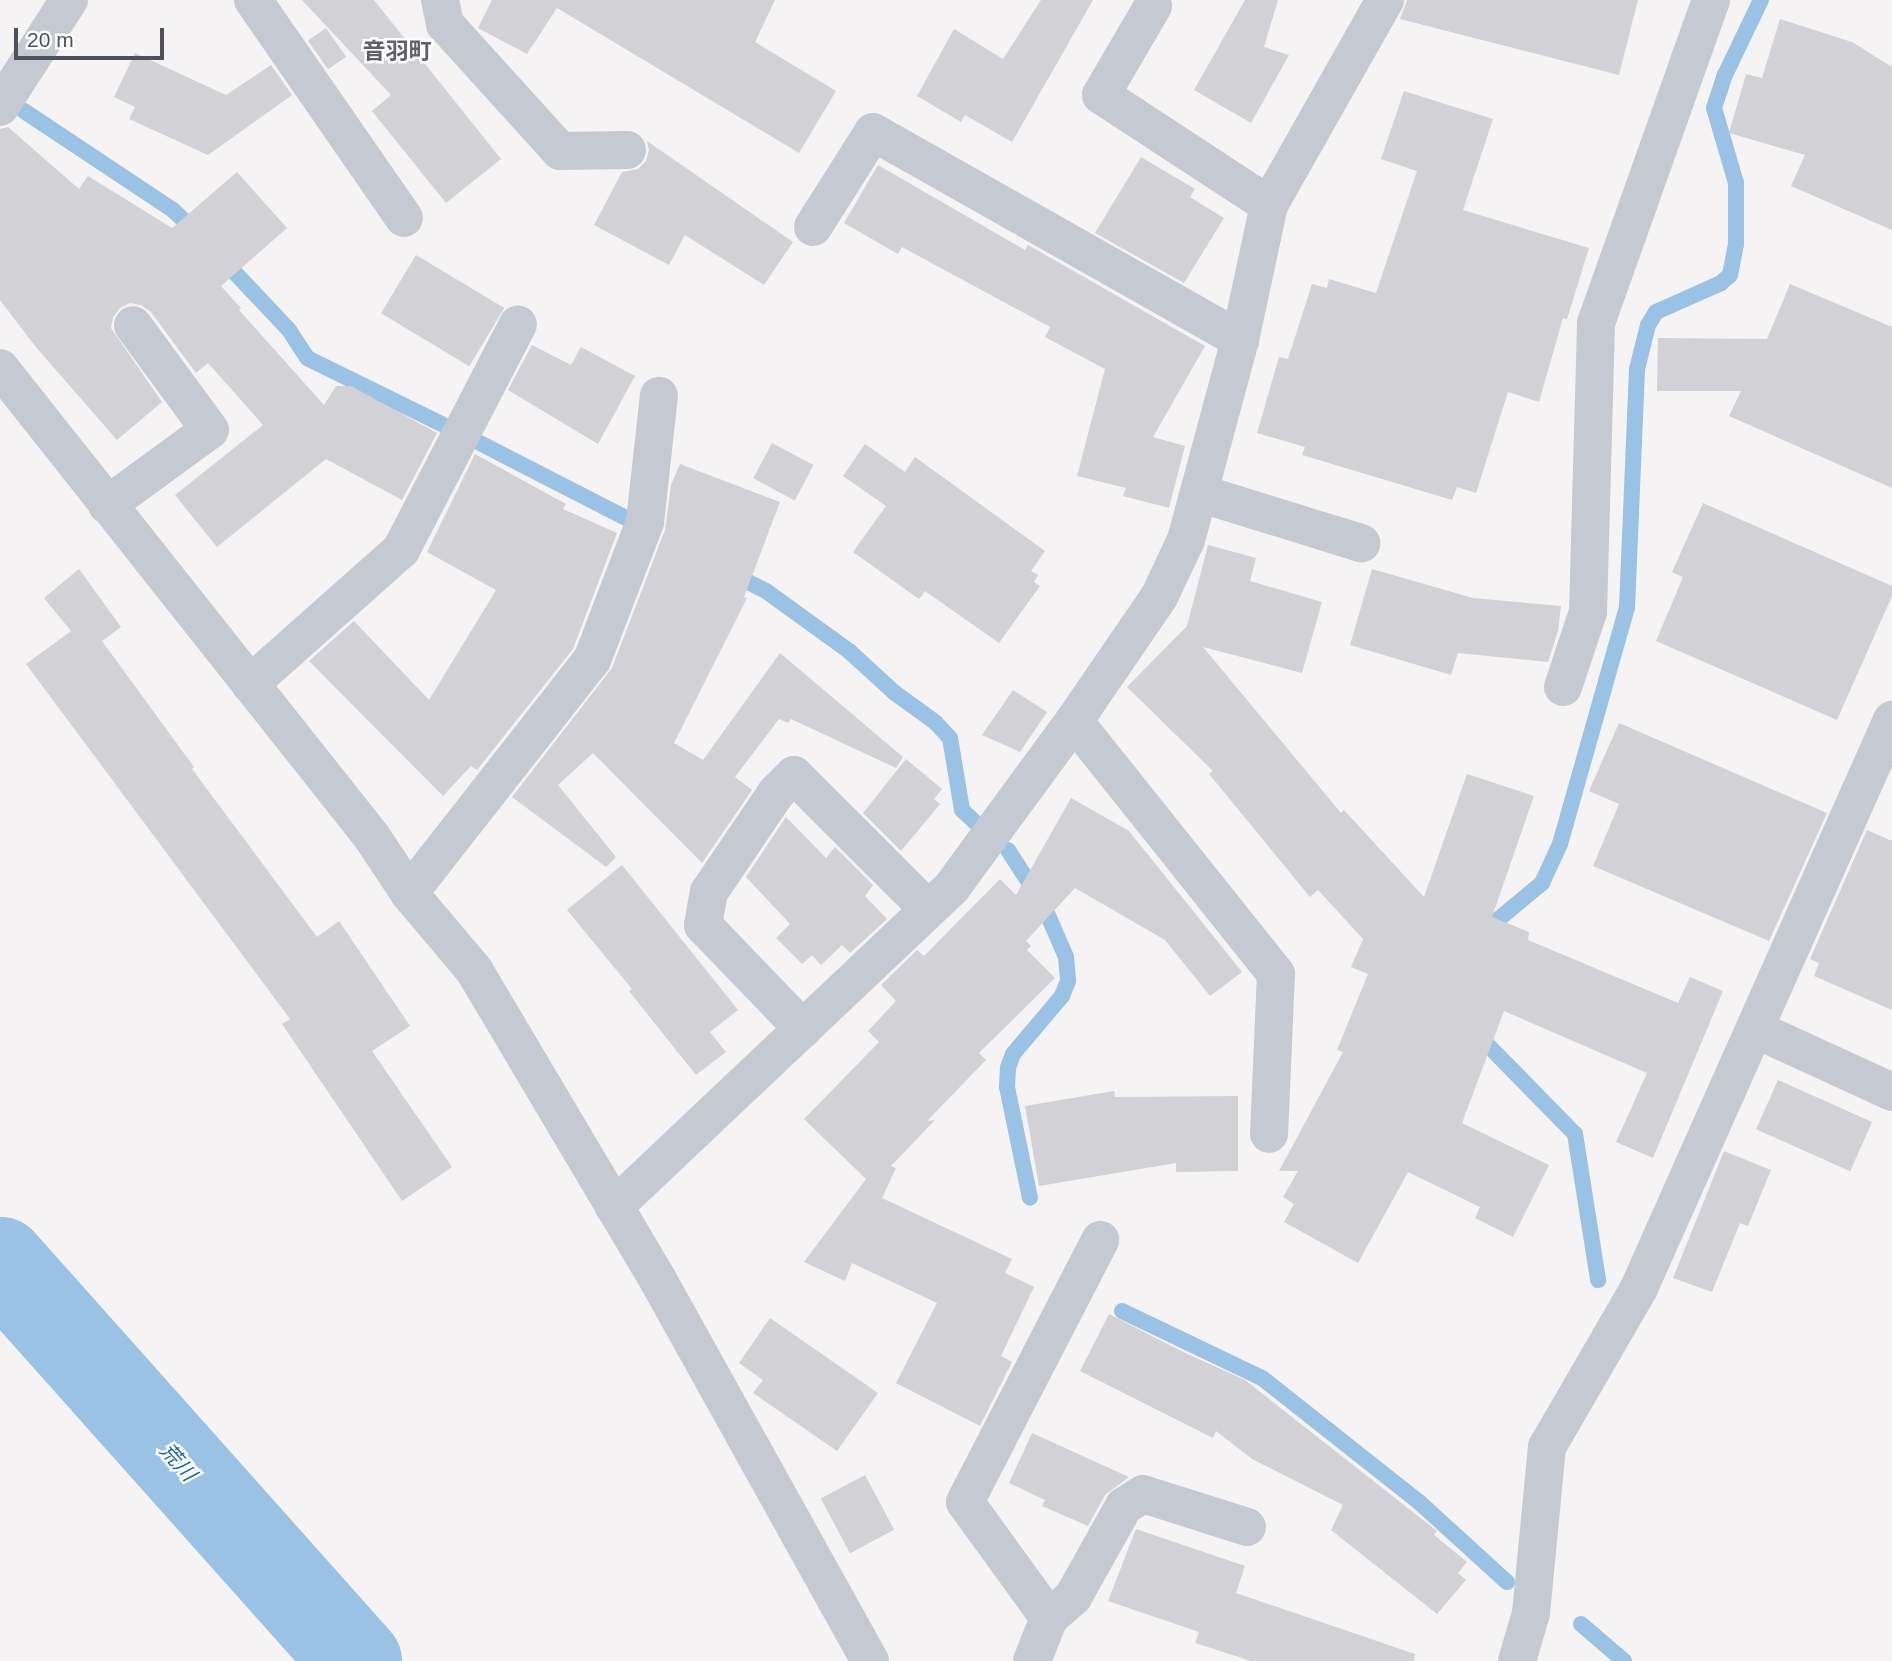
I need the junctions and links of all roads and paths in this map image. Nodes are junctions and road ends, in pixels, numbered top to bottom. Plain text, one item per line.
1 (69, 0) edge
2 (253, 0) edge
3 (440, 0) edge
4 (1385, 0) edge
5 (1712, 0) edge
6 (1153, 6) dead end
7 (0, 107) edge
8 (627, 150) dead end
9 (1269, 205) junction
10 (404, 218) dead end
11 (813, 226) dead end
12 (518, 324) dead end
13 (133, 325) dead end
14 (1241, 340) junction
15 (0, 368) edge
16 (659, 396) dead end
17 (1199, 493) junction
18 (107, 505) junction
19 (1361, 543) dead end
20 (250, 684) junction
21 (1563, 687) dead end
22 (1892, 720) edge
23 (1074, 721) junction
24 (409, 892) junction
25 (928, 909) junction
26 (803, 1029) junction
27 (1755, 1029) junction
28 (1892, 1092) edge
29 (1269, 1134) dead end
30 (614, 1207) junction
31 (1100, 1240) dead end
32 (1247, 1527) dead end
33 (1049, 1618) junction
34 (870, 1661) edge
35 (1032, 1661) edge
36 (1517, 1661) edge

1 - 7 street
2 - 10 street
3 - 8 street
4 - 9 street
5 - 21 street
6 - 9 street
9 - 14 street
11 - 14 street
12 - 20 street
13 - 18 street
14 - 17 street
15 - 18 street
16 - 24 street
17 - 19 street
17 - 23 street
18 - 20 street
20 - 24 street
22 - 27 street
23 - 25 street
23 - 29 street
24 - 30 street
25 - 26 street
25 - 26 street
26 - 30 street
27 - 28 street
27 - 36 street
30 - 34 street
31 - 33 street
32 - 33 street
33 - 35 street

